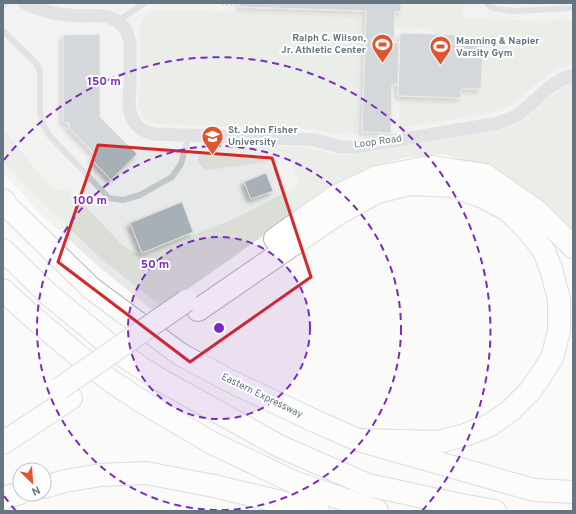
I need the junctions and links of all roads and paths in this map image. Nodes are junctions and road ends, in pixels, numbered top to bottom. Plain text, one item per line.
1 (5, 3) edge
2 (25, 3) edge
3 (145, 3) edge
4 (487, 3) edge
5 (238, 4) edge
6 (222, 5) dead end
7 (3, 6) edge
8 (554, 6) edge
9 (573, 8) edge
10 (238, 10) dead end
11 (119, 22) junction
12 (3, 31) edge
13 (573, 75) edge
14 (189, 135) junction
15 (3, 200) edge
16 (573, 247) edge
17 (3, 250) edge
18 (3, 290) edge
19 (192, 305) junction
20 (65, 394) junction
21 (3, 426) edge
22 (358, 440) junction
23 (3, 443) edge
24 (52, 485) edge
25 (573, 492) edge
26 (318, 511) edge
27 (377, 511) edge
28 (495, 511) edge

1 - 7 lane
2 - 11 street
3 - 11 lane
4 - 8 lane
5 - 6 path
5 - 10 path
8 - 9 lane
11 - 14 street, Loop Road
12 - 14 lane
13 - 14 street, Loop Road
15 - 22 highway, Eastern Expressway
16 - 19 highway
17 - 28 highway
18 - 27 highway
19 - 20 highway
19 - 22 highway
20 - 21 highway
20 - 23 highway
22 - 25 highway, Eastern Expressway
24 - 26 highway

